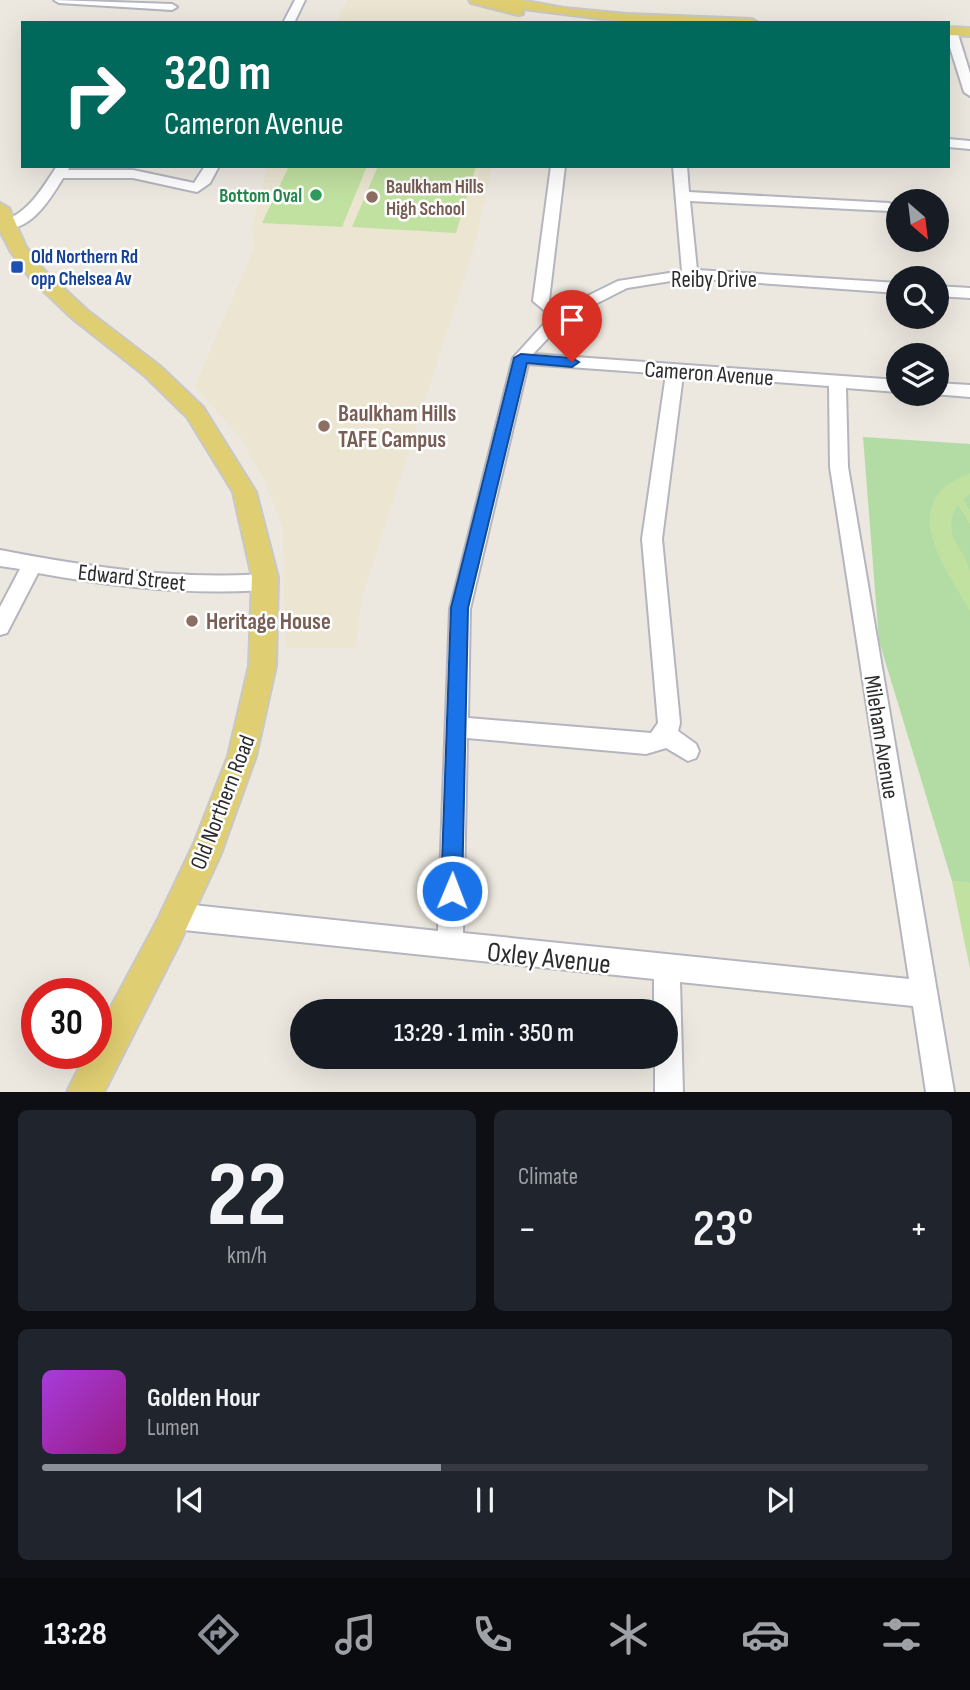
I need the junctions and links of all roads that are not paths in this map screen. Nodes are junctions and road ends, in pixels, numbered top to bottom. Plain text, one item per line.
1 (59, 0) edge
2 (300, 0) edge
3 (476, 0) edge
4 (503, 0) edge
5 (172, 8) edge
6 (289, 21) edge
7 (605, 21) edge
8 (711, 21) edge
9 (970, 32) edge
10 (950, 34) edge
11 (970, 37) edge
12 (970, 88) edge
13 (950, 144) edge
14 (970, 145) edge
15 (211, 168) edge
16 (558, 168) edge
17 (680, 168) edge
18 (62, 170) edge
19 (682, 196) junction
20 (886, 208) edge
21 (3, 216) edge
22 (690, 274) junction
23 (886, 287) edge
24 (949, 291) edge
25 (970, 293) edge
26 (560, 316) junction
27 (521, 358) junction
28 (675, 370) junction
29 (836, 382) junction
30 (886, 385) edge
31 (949, 389) edge
32 (970, 391) edge
33 (0, 558) edge
34 (33, 564) junction
35 (265, 582) junction
36 (0, 627) edge
37 (456, 727) junction
38 (666, 735) junction
39 (688, 751) dead end
40 (174, 916) junction
41 (450, 946) junction
42 (667, 970) junction
43 (924, 994) junction
44 (85, 1091) edge
45 (669, 1091) edge
46 (940, 1091) edge

1 - 5 street
2 - 6 street
3 - 7 main road
4 - 8 main road
9 - 10 main road
10 - 11 main road
10 - 12 street
13 - 14 street
15 - 18 street
16 - 26 street
17 - 19 street
18 - 21 street
19 - 20 street
19 - 22 street
21 - 35 main road, Old Northern Road
22 - 23 street, Reiby Drive
22 - 26 street, Reiby Drive
24 - 25 street
26 - 27 street, Reiby Drive
27 - 28 street, Cameron Avenue
27 - 37 street, Reiby Drive
28 - 29 street, Cameron Avenue
28 - 38 street
29 - 30 street, Cameron Avenue
29 - 43 street, Mileham Avenue
31 - 32 street
33 - 34 street, Edward Street
34 - 35 street, Edward Street
34 - 36 street
35 - 40 main road, Old Northern Road
37 - 38 street
37 - 41 street, Reiby Drive
38 - 39 street
40 - 41 street, Oxley Avenue
40 - 44 main road, Old Northern Road
41 - 42 street, Oxley Avenue
42 - 43 street, Oxley Avenue
42 - 45 street
43 - 46 street, Mileham Avenue

